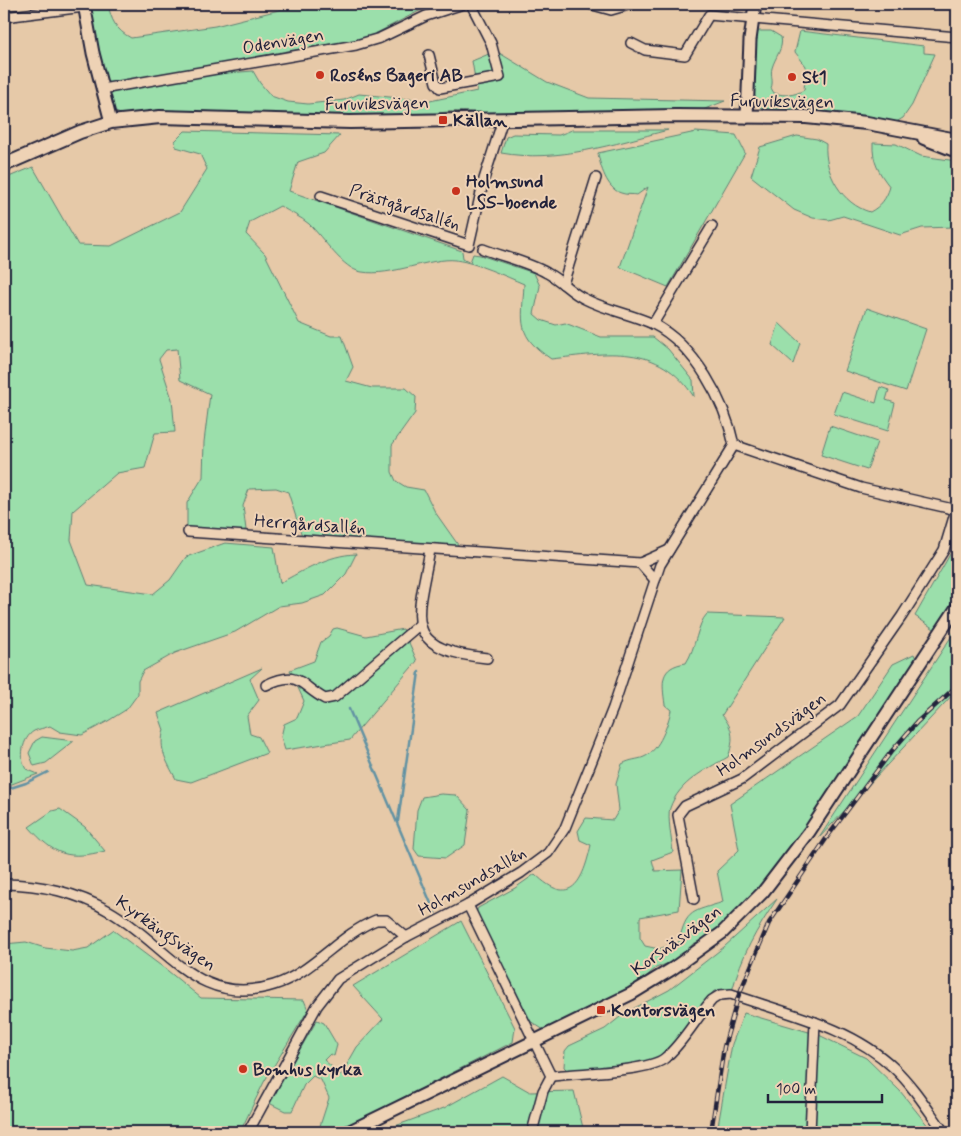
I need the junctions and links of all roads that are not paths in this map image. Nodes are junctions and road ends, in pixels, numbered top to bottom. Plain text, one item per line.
1 (463, 4) edge
2 (471, 4) edge
3 (589, 4) edge
4 (632, 4) edge
5 (755, 4) edge
6 (84, 5) edge
7 (4, 17) edge
8 (753, 18) junction
9 (957, 37) edge
10 (631, 43) dead end
11 (429, 54) dead end
12 (102, 89) junction
13 (746, 117) junction
14 (503, 119) junction
15 (111, 122) junction
16 (908, 131) junction
17 (957, 140) edge
18 (957, 151) edge
19 (4, 165) edge
20 (596, 178) dead end
21 (321, 196) dead end
22 (712, 226) dead end
23 (482, 249) dead end
24 (563, 284) junction
25 (654, 324) junction
26 (734, 445) junction
27 (957, 510) edge
28 (188, 532) dead end
29 (430, 550) junction
30 (669, 550) junction
31 (640, 563) junction
32 (655, 580) junction
33 (957, 607) edge
34 (419, 625) junction
35 (487, 658) dead end
36 (266, 685) dead end
37 (4, 884) edge
38 (694, 899) dead end
39 (468, 905) junction
40 (406, 937) junction
41 (815, 1022) junction
42 (534, 1041) junction
43 (551, 1076) junction
44 (248, 1132) edge
45 (348, 1132) edge
46 (532, 1132) edge
47 (810, 1132) edge
48 (944, 1132) edge

1 - 12 street, Odenvägen
2 - 11 street
3 - 4 street
5 - 8 street
6 - 7 street
6 - 12 street
8 - 9 street
8 - 10 street
8 - 13 street
12 - 15 street
13 - 14 main road, Furuviksvägen
13 - 16 main road, Furuviksvägen
14 - 15 main road, Furuviksvägen
14 - 21 street, Prästgårdsallén
15 - 19 main road, Furuviksvägen
16 - 17 main road, Furuviksvägen
16 - 18 main road, Furuviksvägen
20 - 24 street
22 - 25 street
23 - 24 street
24 - 25 street
25 - 26 street
26 - 27 street, Holmsundsvägen
26 - 30 street, Holmsundsallén
27 - 38 street, Holmsundsvägen
28 - 29 street, Herrgårdsallén
29 - 31 street, Herrgårdsallén
29 - 34 street
30 - 31 street
30 - 32 street, Holmsundsallén
31 - 32 street
32 - 39 street, Holmsundsallén
33 - 42 street, Korsnäsvägen
34 - 35 street
34 - 36 street
37 - 40 street, Kyrkängsvägen
39 - 40 street, Holmsundsallén
39 - 42 street
40 - 44 street, Holmsundsallén
41 - 43 street
41 - 47 street
41 - 48 street
42 - 43 street
42 - 45 street, Korsnäsvägen
43 - 46 street

